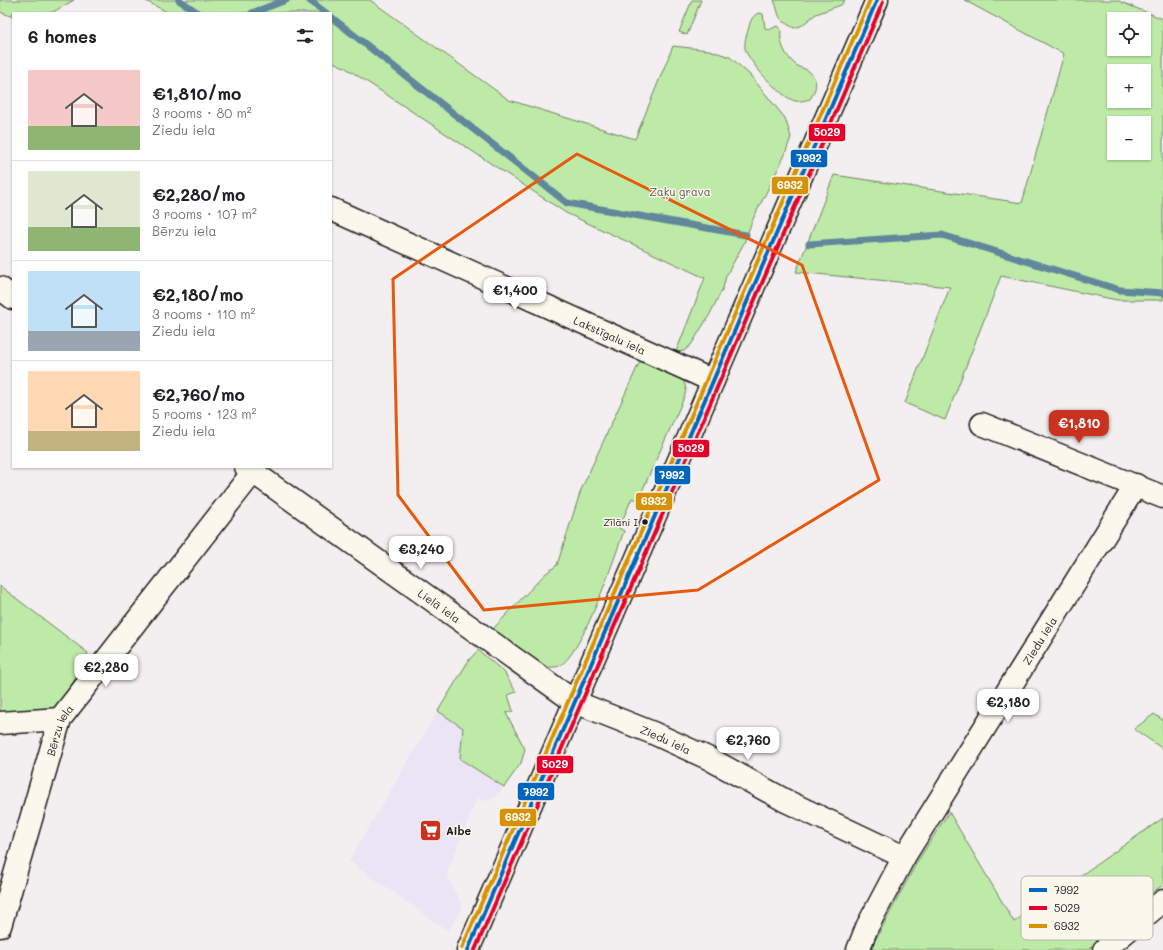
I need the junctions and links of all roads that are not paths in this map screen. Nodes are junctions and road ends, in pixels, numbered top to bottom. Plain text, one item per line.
1 (877, 0) edge
2 (332, 209) edge
3 (0, 288) edge
4 (12, 297) edge
5 (713, 381) junction
6 (982, 424) dead end
7 (250, 469) edge
8 (1136, 485) junction
9 (1163, 497) edge
10 (575, 702) junction
11 (60, 719) junction
12 (0, 723) edge
13 (904, 857) junction
14 (1163, 901) edge
15 (1153, 909) edge
16 (0, 926) edge
17 (1116, 940) edge
18 (468, 950) edge
19 (858, 950) edge
20 (1104, 950) edge

1 - 5 main road
2 - 5 main road, Lakstīgalu iela
3 - 4 main road
5 - 10 main road
6 - 8 main road
7 - 10 main road, Lielā iela
7 - 11 main road, Bērzu iela
8 - 9 main road
8 - 13 main road, Ziedu iela
10 - 13 main road, Ziedu iela
10 - 18 main road
11 - 12 main road
11 - 16 main road, Bērzu iela
13 - 19 main road, Ziedu iela
14 - 15 main road
17 - 20 main road

